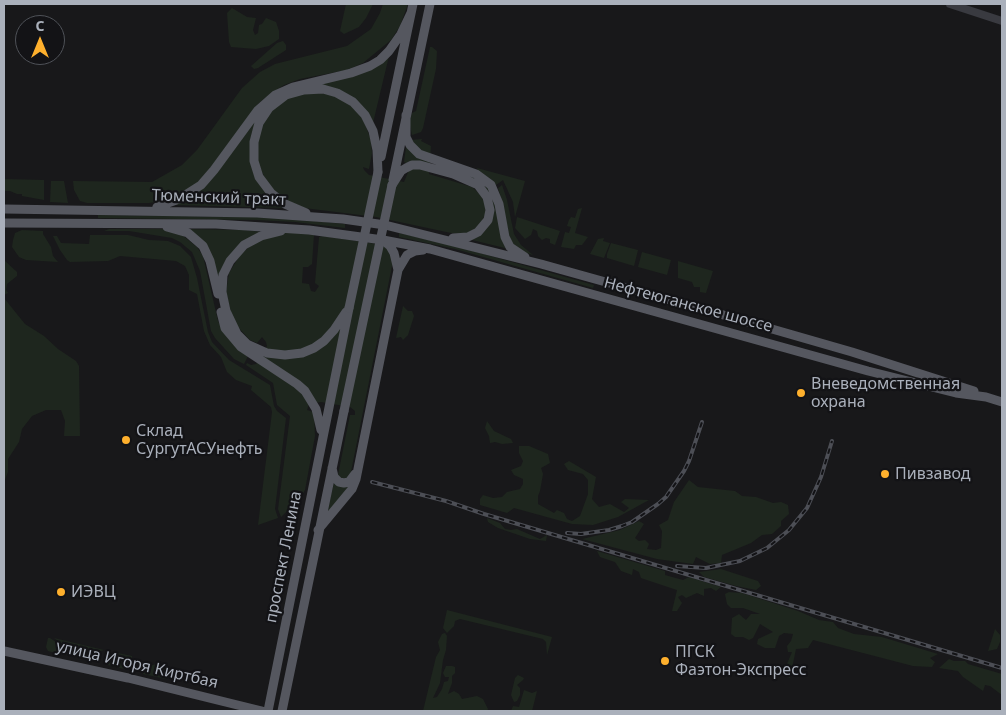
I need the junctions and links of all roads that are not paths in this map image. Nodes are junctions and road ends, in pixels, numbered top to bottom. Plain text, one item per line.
1 (413, 4) edge
2 (430, 4) edge
3 (950, 4) edge
4 (411, 13) junction
5 (1002, 21) edge
6 (406, 115) junction
7 (378, 172) junction
8 (396, 175) junction
9 (4, 209) edge
10 (137, 210) junction
11 (315, 216) junction
12 (4, 223) edge
13 (155, 224) junction
14 (309, 230) junction
15 (432, 236) junction
16 (383, 240) junction
17 (430, 249) junction
18 (541, 264) junction
19 (398, 270) junction
20 (349, 308) junction
21 (252, 350) junction
22 (986, 397) junction
23 (1002, 402) edge
24 (320, 448) junction
25 (359, 464) junction
26 (332, 466) junction
27 (318, 530) junction
28 (4, 650) edge
29 (262, 711) edge
30 (268, 711) edge
31 (282, 711) edge

1 - 4 main road
2 - 6 main road
3 - 5 street
4 - 7 main road, проспект Ленина
4 - 10 main road
6 - 8 main road, проспект Ленина
6 - 18 main road
7 - 11 main road
7 - 20 main road, проспект Ленина, bridge
8 - 15 main road
8 - 26 main road, проспект Ленина, bridge
9 - 10 main road, Тюменский тракт
10 - 11 main road, Тюменский тракт
11 - 15 main road, Тюменский тракт
12 - 13 main road, Тюменский тракт
13 - 14 main road, Тюменский тракт
13 - 21 main road
14 - 16 main road, Тюменский тракт
14 - 21 main road
15 - 18 main road, Нефтеюганское шоссе
16 - 17 main road, Нефтеюганское шоссе
16 - 19 main road
17 - 19 main road
17 - 22 main road, Нефтеюганское шоссе
18 - 22 main road, Нефтеюганское шоссе
19 - 25 main road
20 - 21 main road
20 - 24 main road, проспект Ленина
21 - 24 main road
22 - 23 main road, Нефтеюганское шоссе
24 - 30 main road, проспект Ленина
25 - 26 main road
25 - 27 main road
26 - 27 main road, проспект Ленина
27 - 31 main road, проспект Ленина
28 - 29 main road, улица Игоря Киртбая

